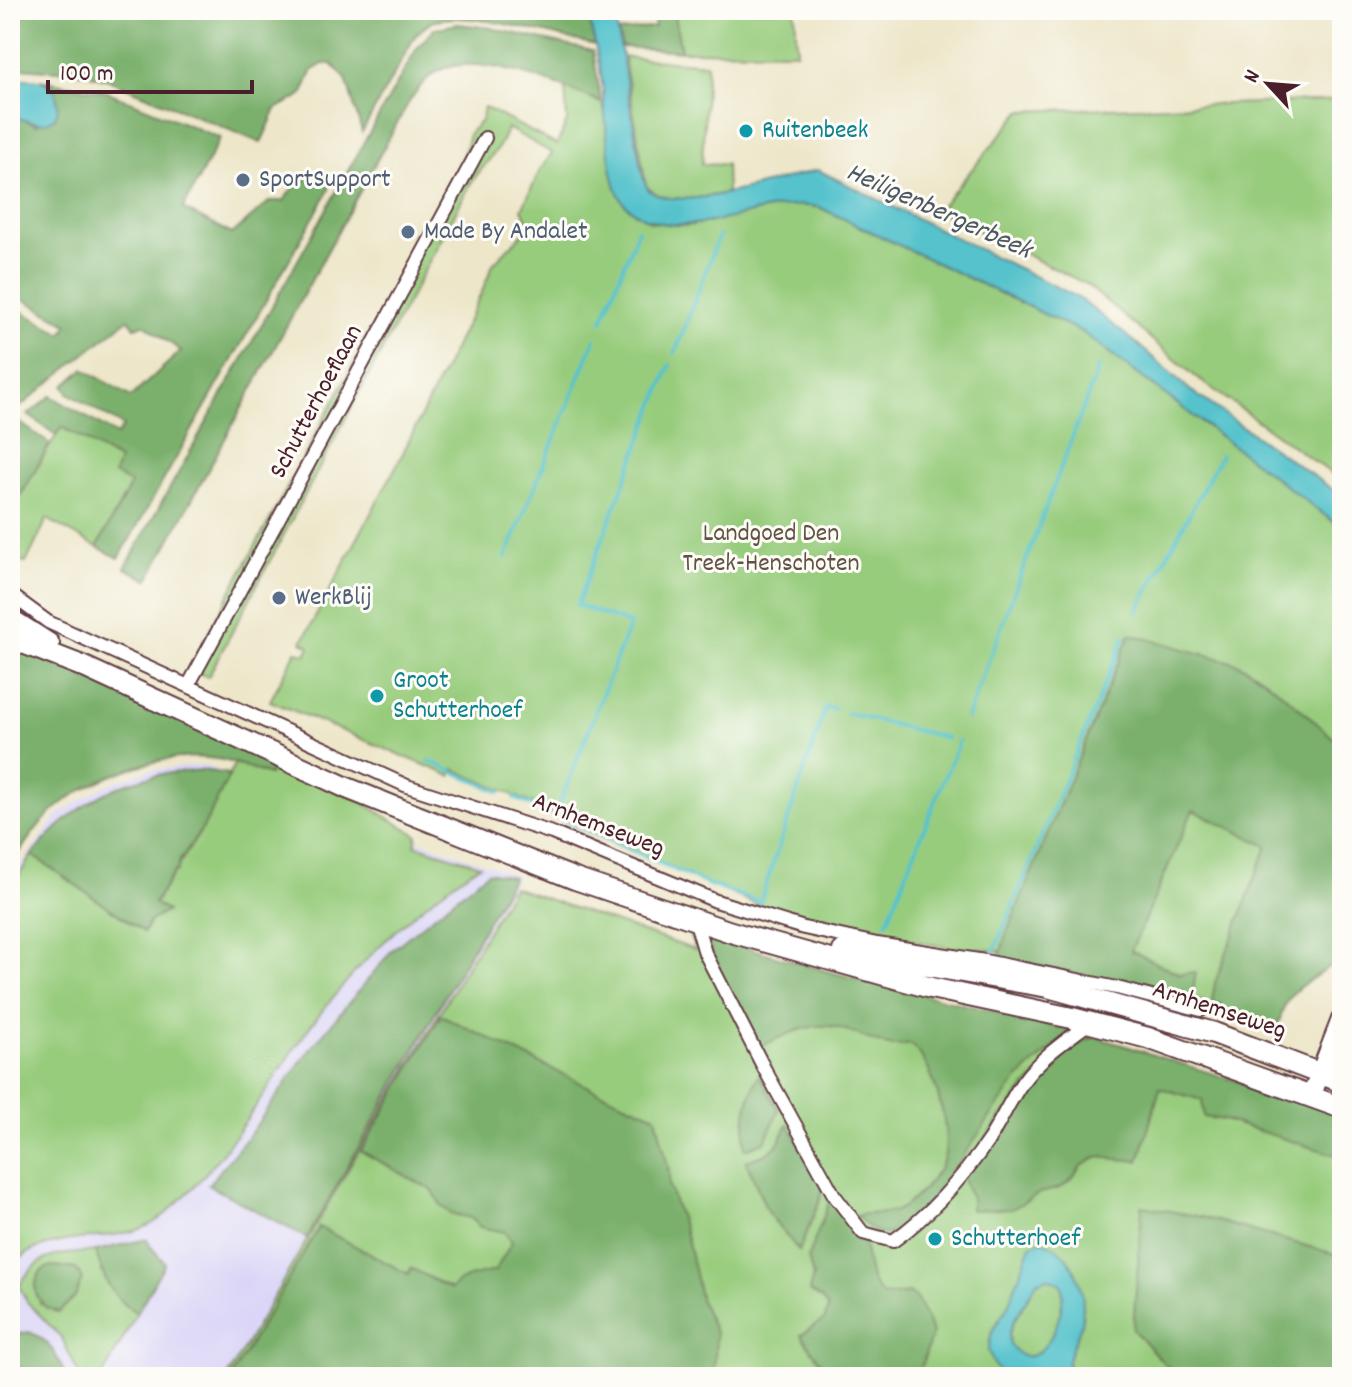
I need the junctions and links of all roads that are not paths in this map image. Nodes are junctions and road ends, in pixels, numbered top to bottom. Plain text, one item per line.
1 (485, 138) dead end
2 (10, 594) edge
3 (10, 619) edge
4 (10, 638) edge
5 (82, 666) junction
6 (188, 686) junction
7 (695, 919) junction
8 (748, 936) junction
9 (1201, 1010) dead end
10 (1342, 1017) edge
11 (1089, 1023) junction
12 (1320, 1072) junction
13 (1342, 1082) edge
14 (1311, 1097) junction
15 (1341, 1106) edge

1 - 6 street, Schutterhoeflaan
2 - 6 street, Arnhemseweg
3 - 5 main road, Arnhemseweg
4 - 5 main road, Arnhemseweg
5 - 7 main road, Arnhemseweg
6 - 9 street, Arnhemseweg
7 - 8 main road, Arnhemseweg
7 - 11 street
8 - 11 main road, Arnhemseweg
8 - 12 main road, Arnhemseweg
10 - 12 main road
11 - 14 main road, Arnhemseweg
12 - 13 main road, Arnhemseweg
12 - 14 main road
14 - 15 main road, Arnhemseweg

